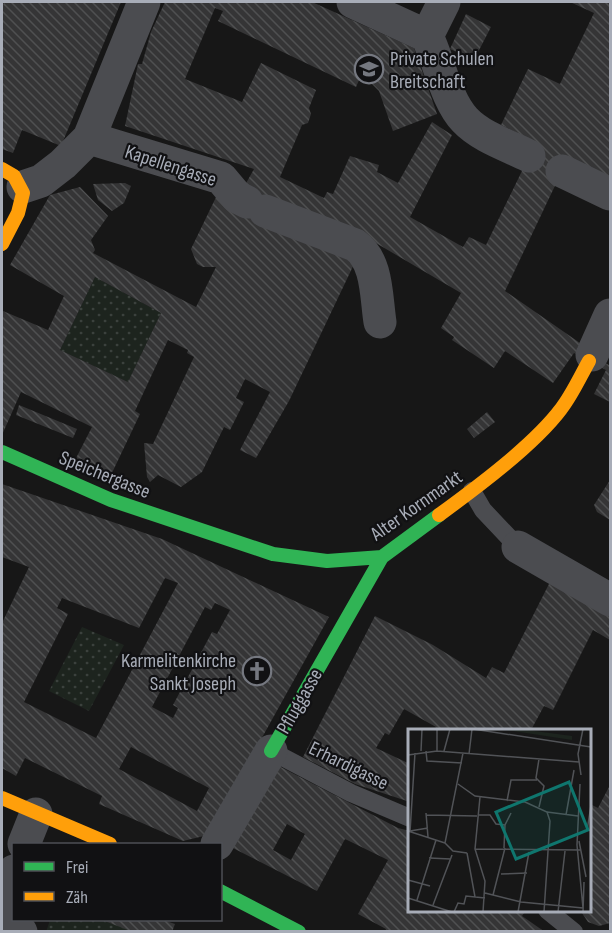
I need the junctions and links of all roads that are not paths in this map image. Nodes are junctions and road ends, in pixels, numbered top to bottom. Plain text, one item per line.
1 (144, 2) edge
2 (353, 2) edge
3 (444, 2) edge
4 (427, 36) junction
5 (89, 138) junction
6 (529, 156) dead end
7 (562, 171) dead end
8 (12, 178) edge
9 (610, 194) edge
10 (2, 244) edge
11 (610, 315) edge
12 (380, 322) dead end
13 (590, 358) joint
14 (2, 452) edge
15 (472, 491) junction
16 (195, 530) joint
17 (518, 547) joint
18 (382, 557) junction
19 (610, 600) edge
20 (271, 751) junction
21 (2, 798) edge
22 (36, 814) junction
23 (408, 817) edge
24 (24, 843) edge
25 (108, 843) edge
26 (218, 843) edge
27 (12, 876) edge
28 (222, 892) edge
29 (2, 900) edge
30 (549, 912) edge
31 (2, 920) edge
32 (21, 932) edge
33 (299, 932) edge
34 (574, 932) edge

1 - 5 street
2 - 4 street
3 - 4 street
4 - 6 street
5 - 8 street
5 - 12 street, Kapellengasse
7 - 9 street
8 - 10 street
11 - 13 street
13 - 15 street, Alter Kornmarkt
14 - 16 street, Speichergasse
15 - 17 lane
15 - 18 street, Alter Kornmarkt
16 - 18 street, Alter Kornmarkt
17 - 19 street
18 - 20 street, Pfluggasse
20 - 23 lane, Erhardigasse
20 - 26 street, Pfluggasse
21 - 22 street
22 - 24 street
22 - 25 street
27 - 29 street
28 - 33 street
30 - 34 lane
31 - 32 street

